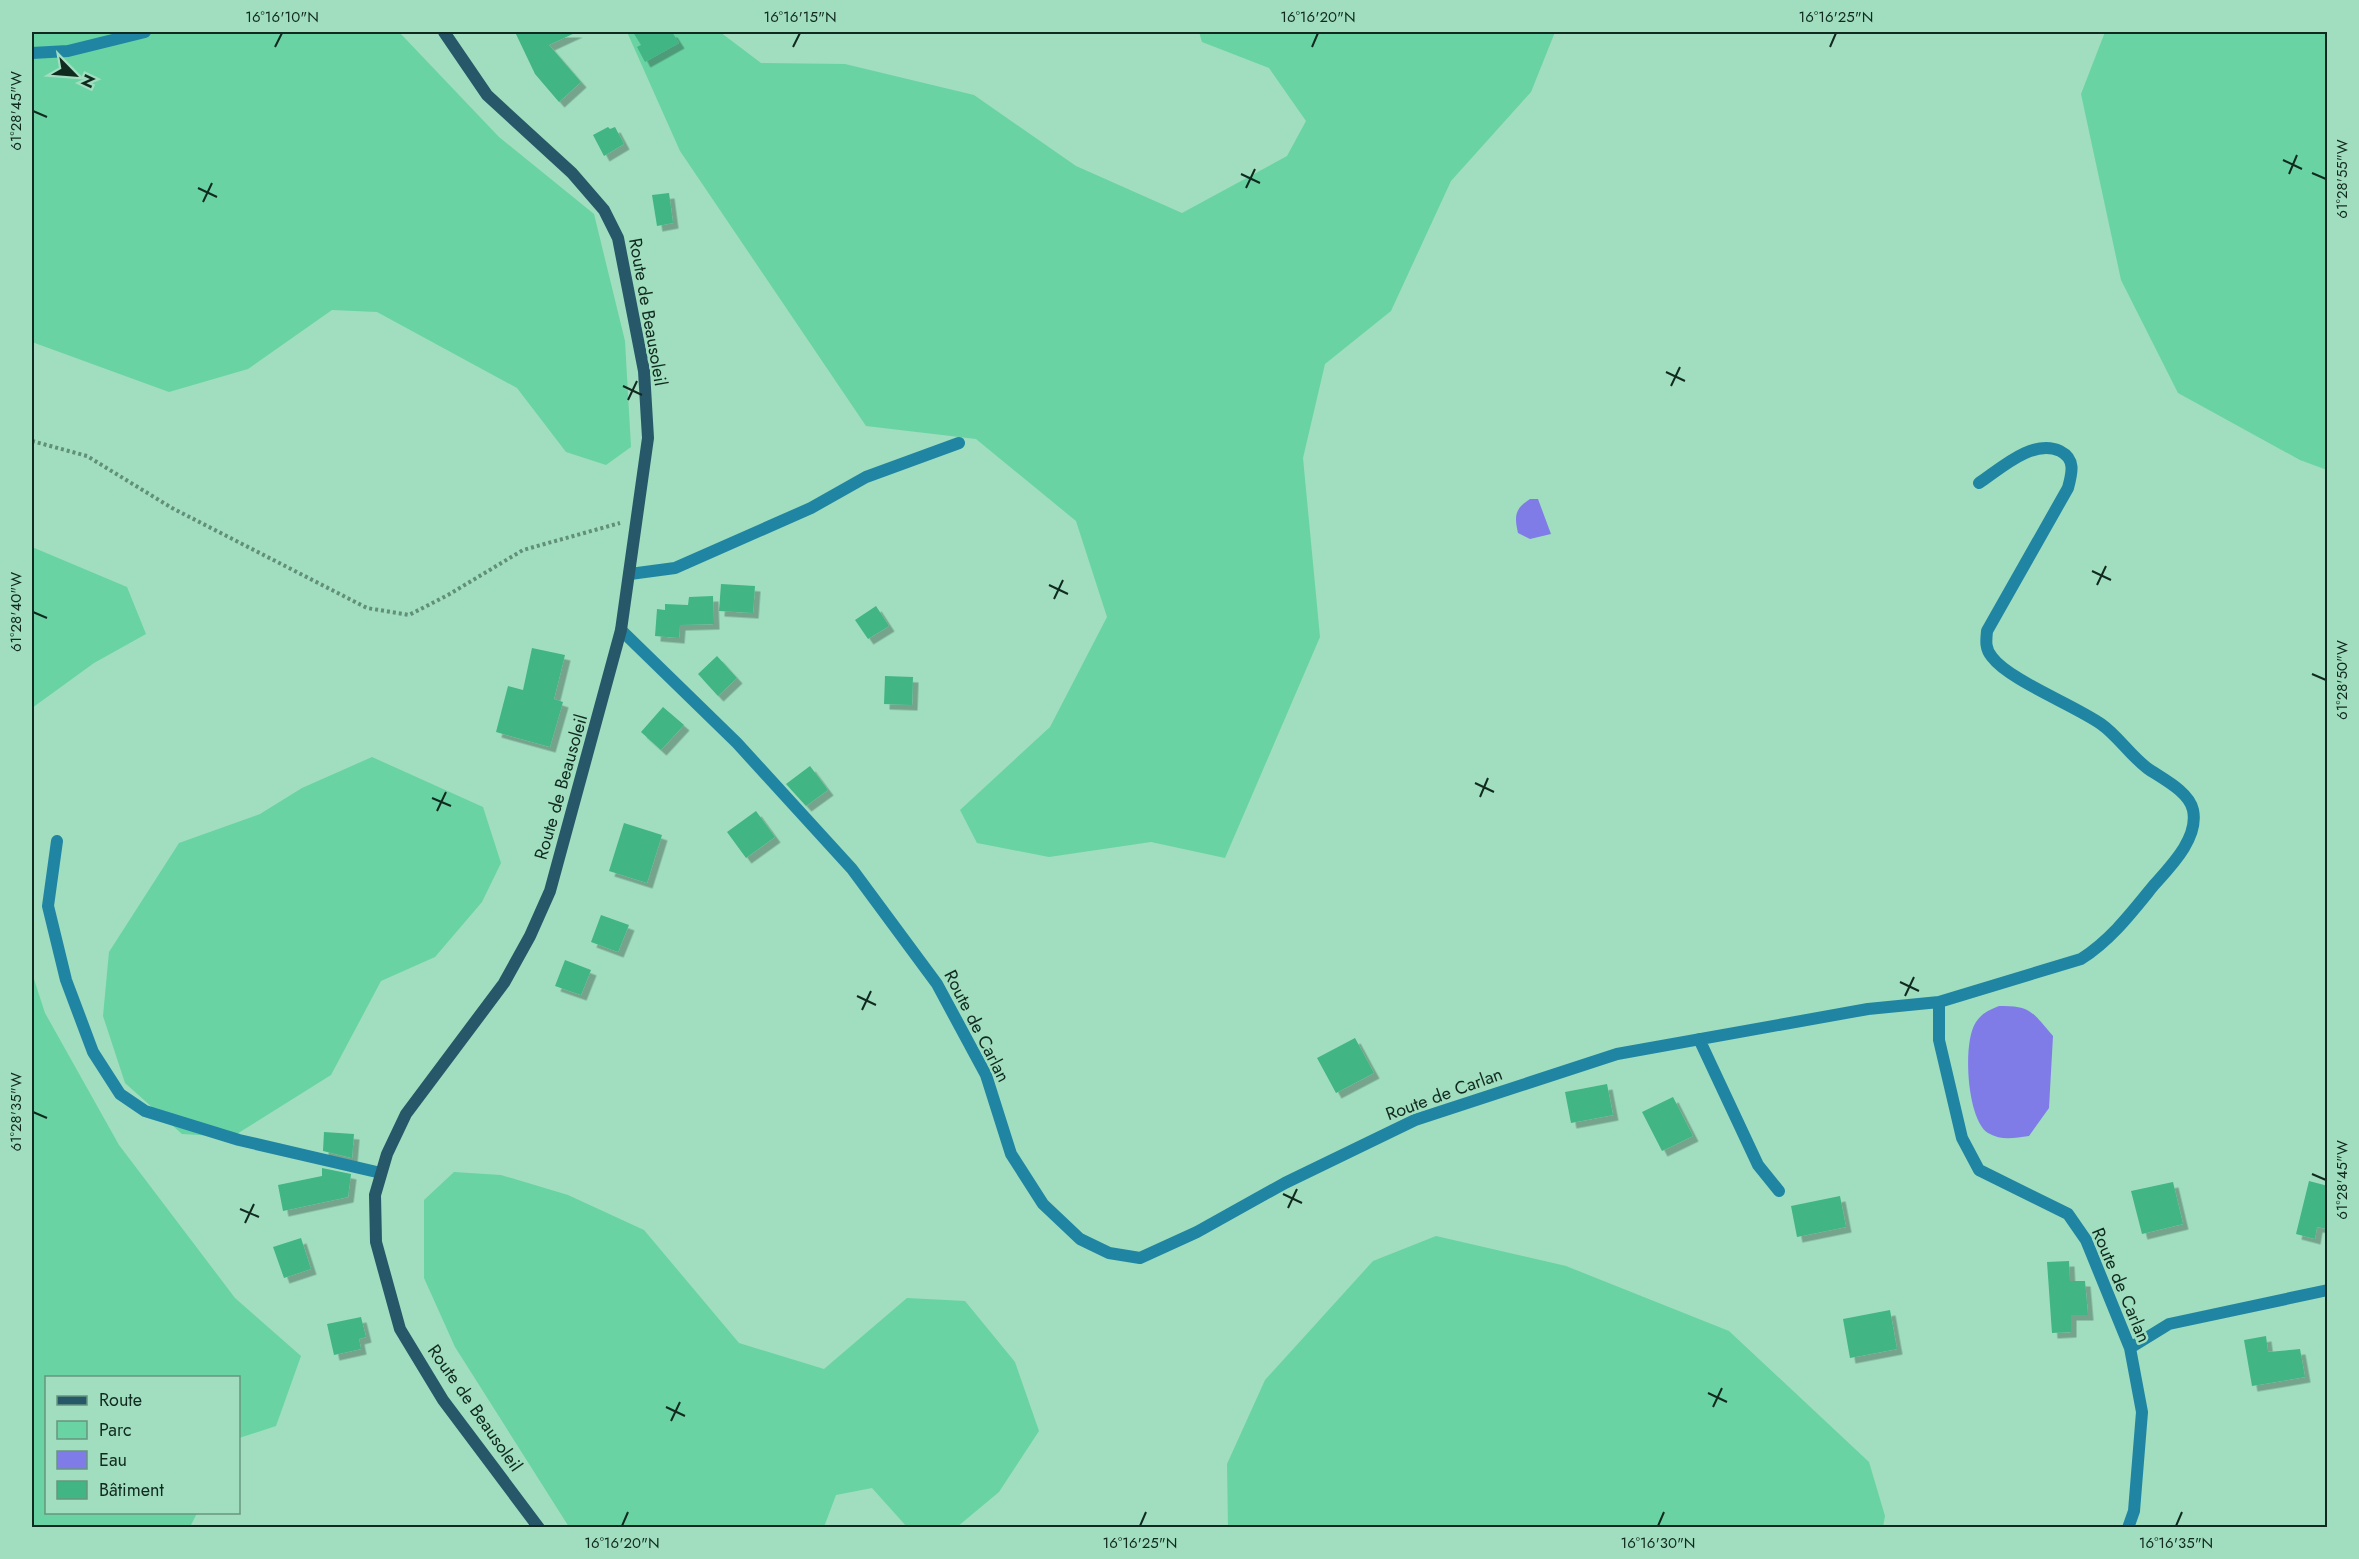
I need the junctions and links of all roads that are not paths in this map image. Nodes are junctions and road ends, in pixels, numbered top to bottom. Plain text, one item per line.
1 (146, 32) edge
2 (444, 32) edge
3 (32, 52) edge
4 (959, 443) dead end
5 (1979, 483) dead end
6 (630, 574) junction
7 (621, 630) junction
8 (57, 841) dead end
9 (1939, 1002) junction
10 (1699, 1039) junction
11 (381, 1173) junction
12 (1779, 1191) dead end
13 (2328, 1290) edge
14 (2130, 1348) junction
15 (538, 1527) edge
16 (2128, 1527) edge

1 - 3 street
2 - 6 street, Route de Beausoleil
4 - 6 street
5 - 9 street
6 - 7 street, Route de Beausoleil
7 - 10 street, Route de Carlan
7 - 11 street, Route de Beausoleil
8 - 11 street
9 - 10 street, Route de Carlan
9 - 14 street, Route de Carlan
10 - 12 street
11 - 15 street, Route de Beausoleil
13 - 14 street
14 - 16 street, Route de Carlan

